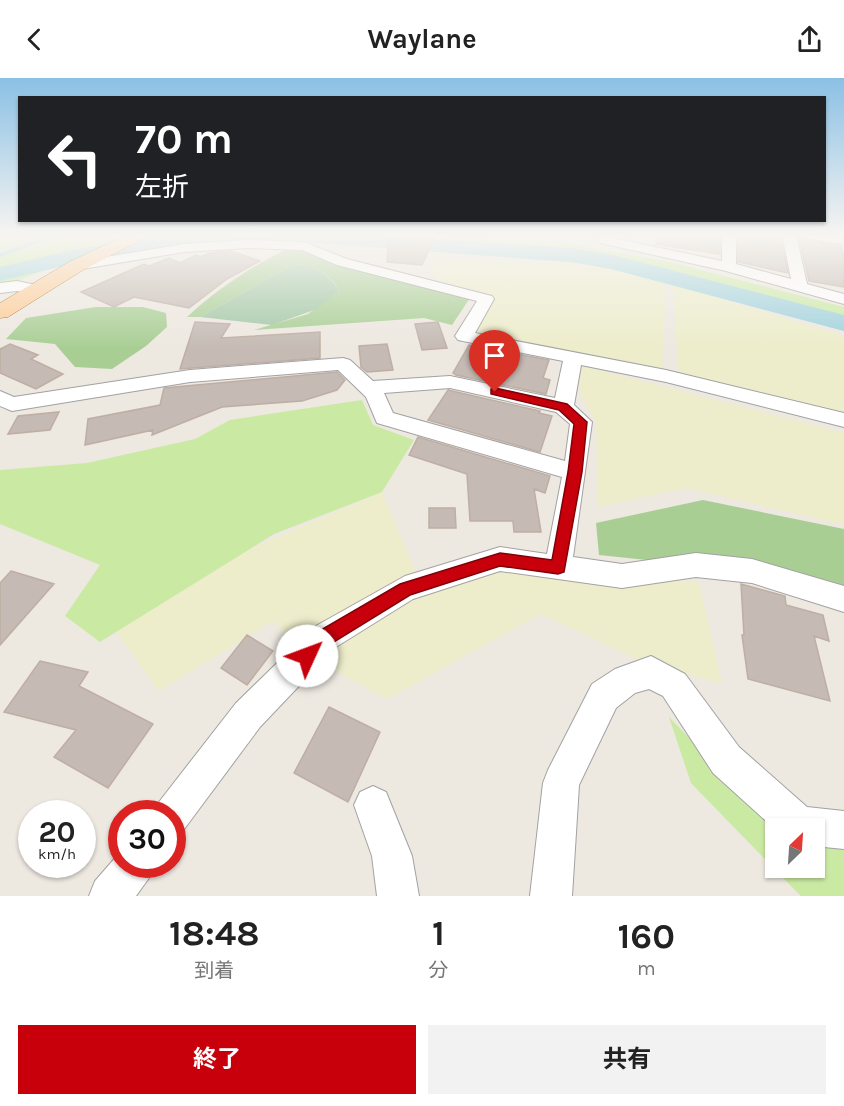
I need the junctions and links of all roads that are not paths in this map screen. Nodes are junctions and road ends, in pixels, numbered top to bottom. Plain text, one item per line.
1 (65, 272) edge
2 (382, 272) edge
3 (747, 272) edge
4 (797, 272) edge
5 (800, 287) junction
6 (0, 288) edge
7 (36, 289) junction
8 (844, 299) edge
9 (0, 312) edge
10 (573, 358) junction
11 (368, 388) junction
12 (0, 398) edge
13 (563, 407) junction
14 (844, 420) edge
15 (575, 472) junction
16 (558, 567) junction
17 (844, 599) edge
18 (183, 800) edge
19 (373, 805) dead end
20 (844, 830) edge
21 (124, 878) edge
22 (110, 896) edge
23 (398, 896) edge
24 (551, 896) edge

1 - 7 main road
2 - 10 street
3 - 5 street
4 - 5 street
5 - 8 street
6 - 7 street
7 - 9 main road
10 - 13 street
10 - 14 street
11 - 12 street
11 - 13 street
11 - 15 street
13 - 15 street
15 - 16 street
16 - 17 street
16 - 18 street
19 - 23 street
20 - 24 street
21 - 22 street

